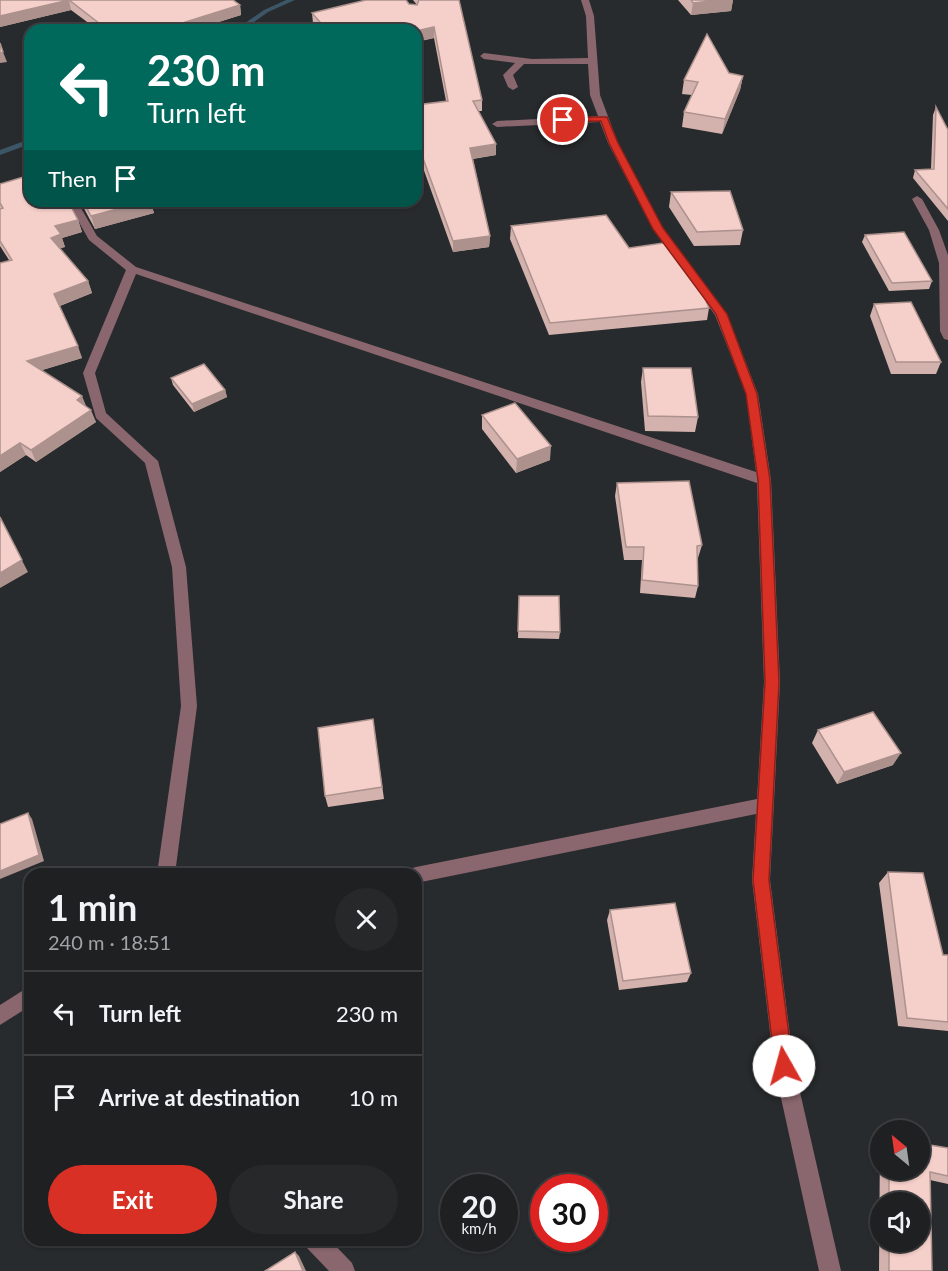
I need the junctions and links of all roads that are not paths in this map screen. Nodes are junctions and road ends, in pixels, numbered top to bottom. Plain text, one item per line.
1 (585, 0) edge
2 (484, 56) dead end
3 (522, 61) junction
4 (593, 61) junction
5 (513, 87) dead end
6 (604, 119) junction
7 (497, 124) dead end
8 (917, 200) dead end
9 (75, 207) edge
10 (132, 269) junction
11 (948, 336) edge
12 (764, 480) junction
13 (765, 805) junction
14 (167, 868) edge
15 (422, 874) edge
16 (24, 999) edge
17 (0, 1016) edge
18 (321, 1246) edge
19 (345, 1271) edge
20 (830, 1271) edge

1 - 4 street
2 - 3 street
3 - 4 street
3 - 5 street
4 - 6 street
6 - 7 street
6 - 12 street
8 - 11 street
9 - 10 street
10 - 12 street
10 - 14 street
12 - 13 street
13 - 15 street
13 - 20 street
16 - 17 street
18 - 19 street

